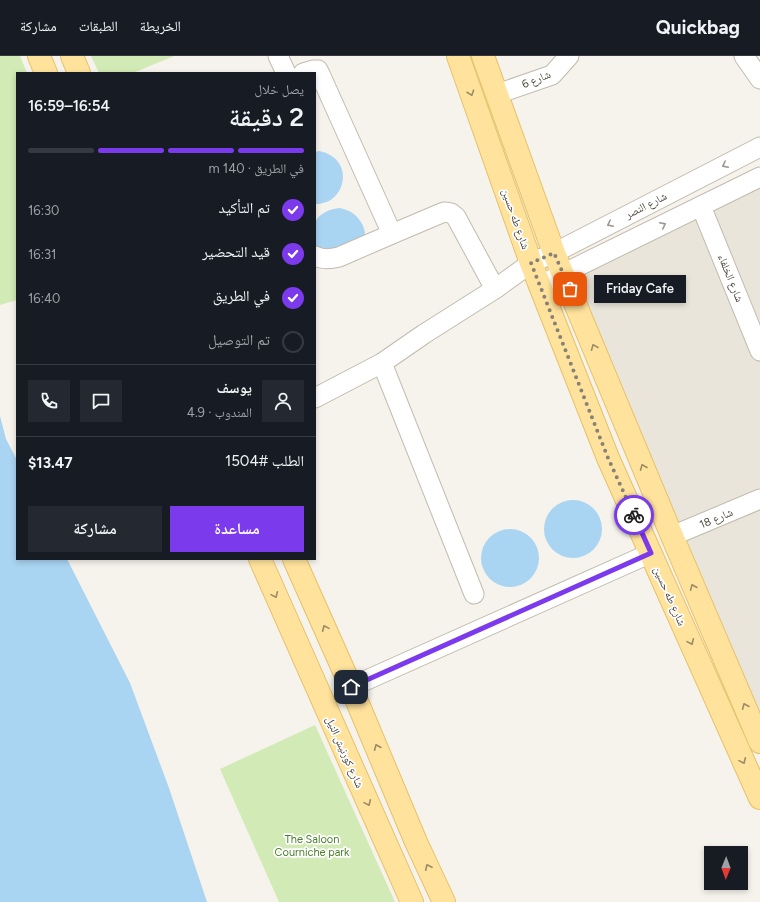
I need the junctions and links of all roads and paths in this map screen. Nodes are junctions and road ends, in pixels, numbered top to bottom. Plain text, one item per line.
1 (39, 56) edge
2 (72, 56) edge
3 (278, 56) edge
4 (458, 56) edge
5 (483, 56) edge
6 (569, 56) edge
7 (744, 56) edge
8 (46, 72) edge
9 (79, 72) edge
10 (286, 72) edge
11 (306, 72) edge
12 (760, 79) edge
13 (496, 94) junction
14 (760, 147) edge
15 (760, 177) edge
16 (701, 206) junction
17 (392, 234) junction
18 (554, 253) junction
19 (316, 256) edge
20 (531, 263) junction
21 (564, 274) junction
22 (540, 285) junction
23 (495, 289) junction
24 (760, 351) edge
25 (382, 363) junction
26 (316, 397) edge
27 (760, 499) edge
28 (672, 536) junction
29 (651, 553) junction
30 (260, 560) edge
31 (294, 560) edge
32 (474, 594) dead end
33 (351, 687) junction
34 (760, 742) edge
35 (760, 798) edge
36 (412, 902) edge
37 (444, 902) edge

1 - 8 main road
2 - 9 main road
3 - 10 street
4 -> 20 main road, شارع طه حسين
5 - 13 main road
6 - 13 street, شارع 6
7 - 12 street
11 - 17 street
13 - 18 main road
14 -> 18 street, شارع النصر
15 - 16 street
21 -> 16 street
16 - 24 street, شارع الخلفاء
17 - 19 street
17 - 23 street
18 - 20 street, شارع النصر
18 - 21 main road
20 - 22 main road, شارع طه حسين
20 - 23 street, شارع النصر
21 - 22 street
28 -> 21 main road
22 - 29 main road, شارع طه حسين
23 - 25 street, شارع النصر
25 - 26 street, شارع النصر
25 - 32 street
27 - 28 street, شارع 18
34 -> 28 main road
29 - 33 street
29 -> 35 main road, شارع طه حسين
30 -> 36 main road, شارع كورنيش النيل
33 -> 31 main road
37 -> 33 main road

